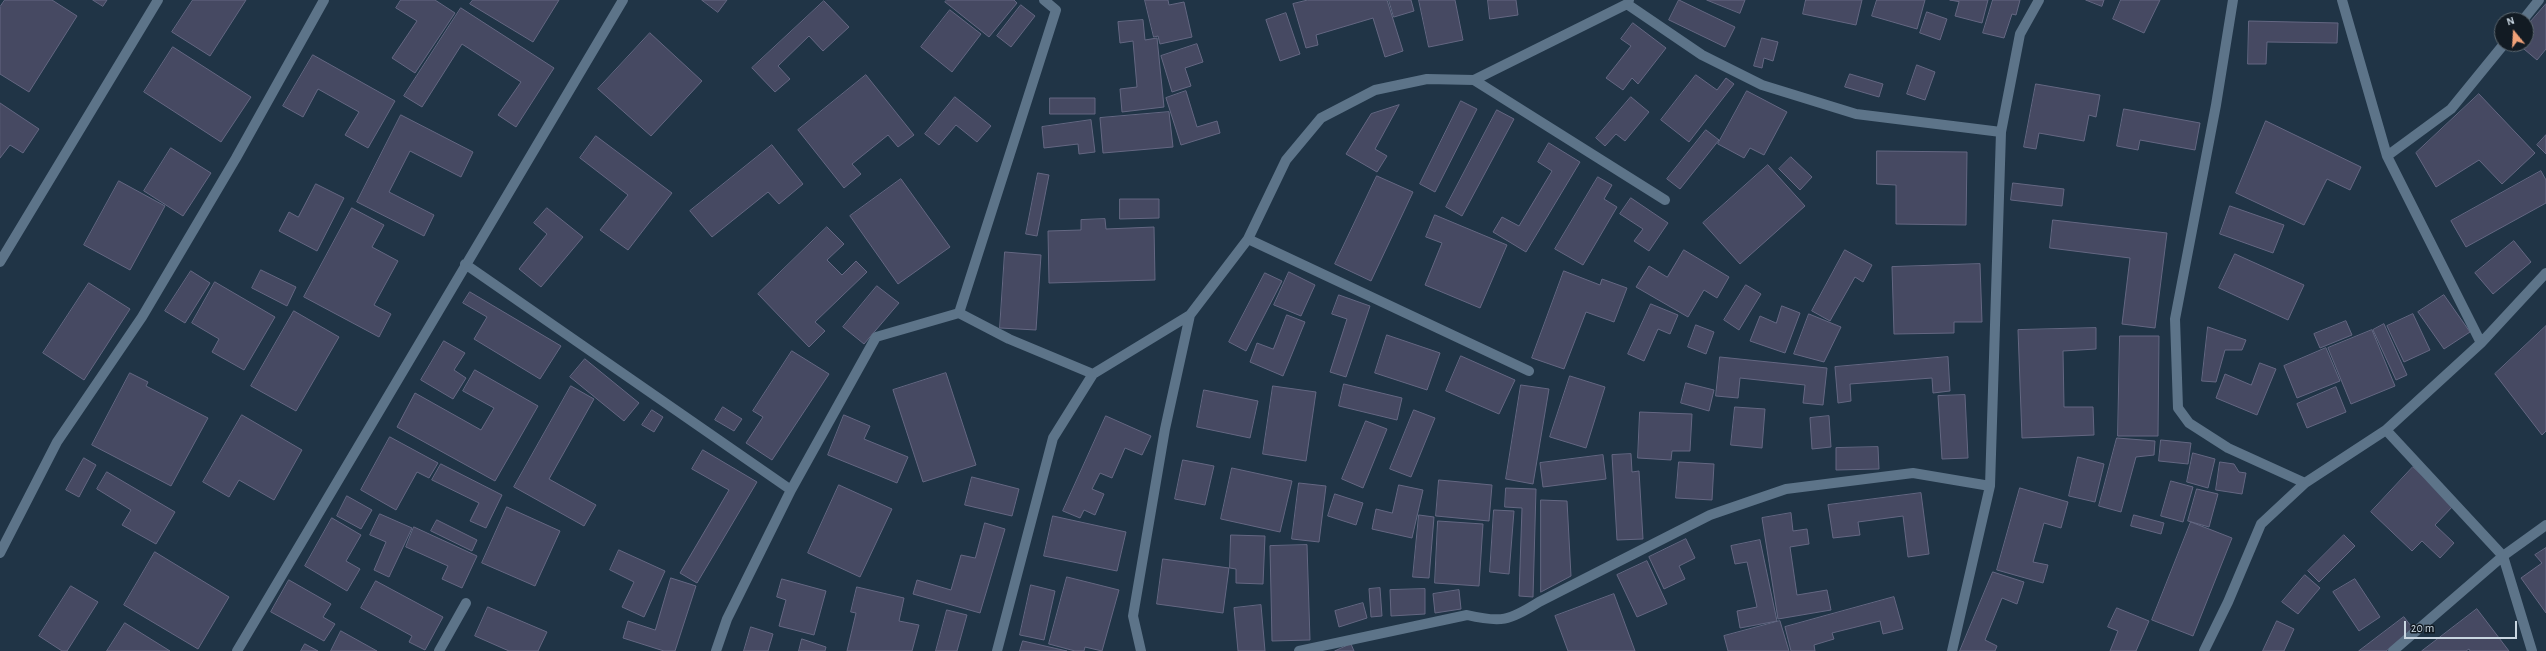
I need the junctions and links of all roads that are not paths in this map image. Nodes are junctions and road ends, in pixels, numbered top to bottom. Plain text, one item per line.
1 (158, 0) edge
2 (324, 0) edge
3 (623, 0) edge
4 (1044, 0) edge
5 (2039, 0) edge
6 (2234, 0) edge
7 (2342, 0) edge
8 (2540, 0) edge
9 (1628, 2) edge
10 (2530, 12) edge
11 (2497, 52) edge
12 (1474, 80) junction
13 (2001, 132) junction
14 (2387, 156) junction
15 (1665, 200) dead end
16 (1248, 239) junction
17 (2, 256) edge
18 (465, 264) junction
19 (2546, 273) edge
20 (960, 313) junction
21 (1190, 315) junction
22 (2481, 343) junction
23 (1529, 371) dead end
24 (1093, 374) junction
25 (2386, 430) junction
26 (2305, 483) junction
27 (1990, 486) junction
28 (791, 490) junction
29 (2546, 525) edge
30 (0, 553) edge
31 (2503, 556) junction
32 (466, 603) dead end
33 (236, 651) edge
34 (440, 651) edge
35 (716, 651) edge
36 (997, 651) edge
37 (1141, 651) edge
38 (1299, 651) edge
39 (1952, 651) edge
40 (2204, 651) edge
41 (2393, 651) edge
42 (2532, 651) edge

1 - 17 street
2 - 30 street
3 - 18 street
4 - 20 street
5 - 13 street
6 - 26 street
7 - 14 street
8 - 10 street
9 - 12 street
9 - 13 street
11 - 14 street
12 - 15 street
12 - 16 street
13 - 27 street
14 - 22 street
16 - 21 street
16 - 23 street
18 - 28 street
18 - 33 street
19 - 22 street
20 - 24 street
20 - 28 street
21 - 24 street
21 - 37 street
22 - 25 street
24 - 36 street
25 - 26 street
25 - 31 street
26 - 40 street
27 - 38 street
27 - 39 street
28 - 35 street
29 - 31 street
31 - 41 street
31 - 42 street
32 - 34 street

